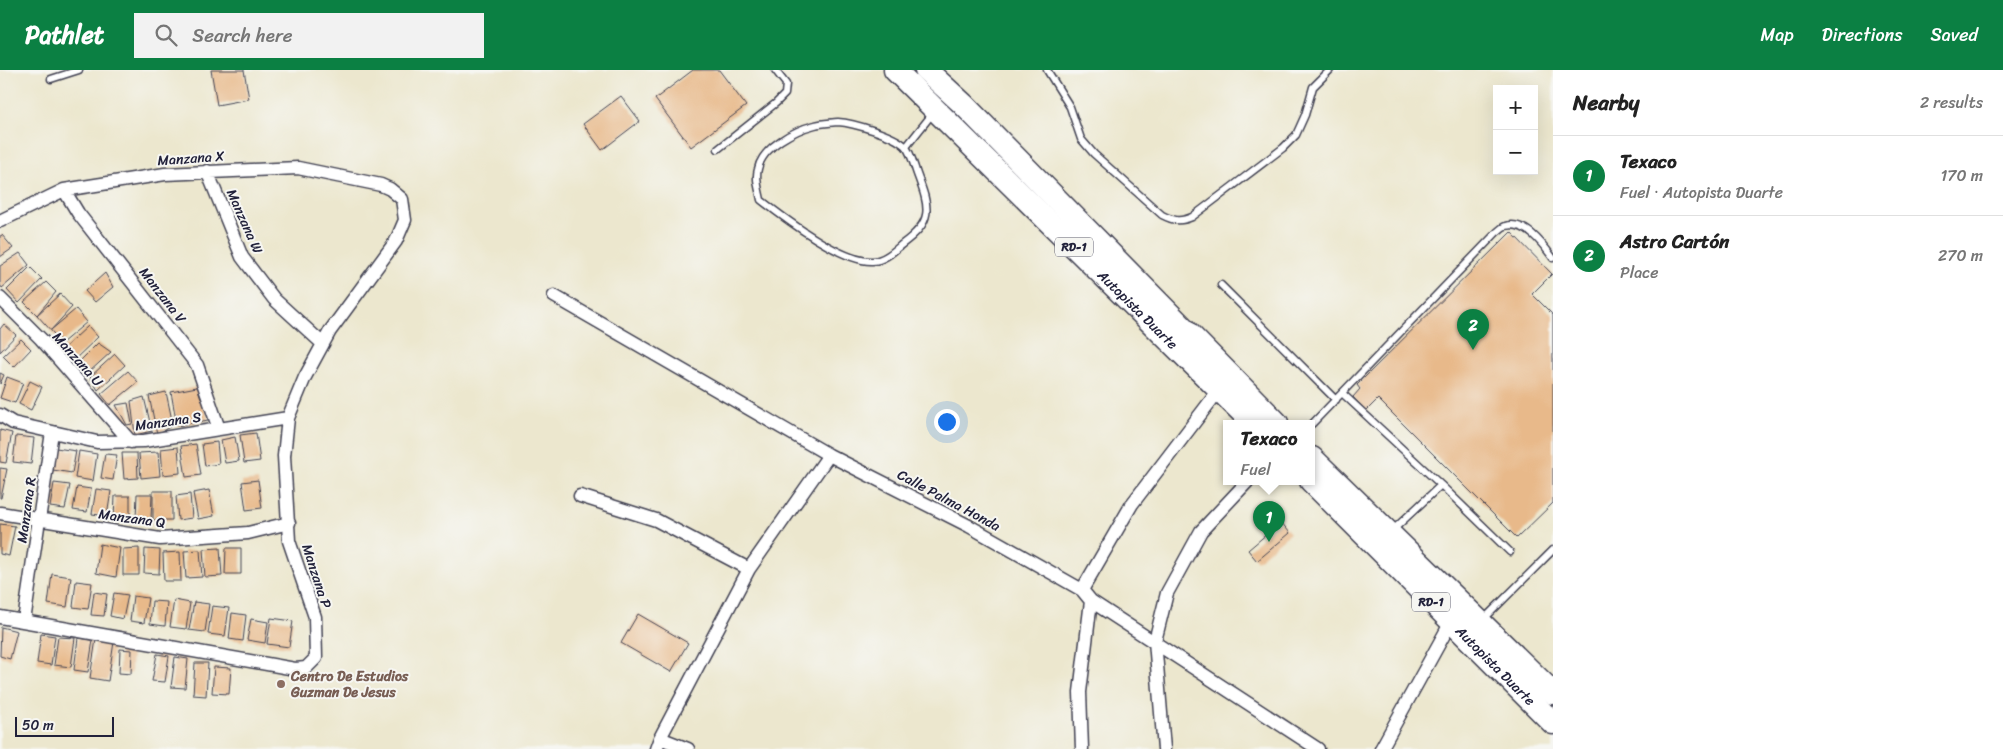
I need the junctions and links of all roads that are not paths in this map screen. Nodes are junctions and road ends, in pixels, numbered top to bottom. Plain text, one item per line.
1 (79, 70) edge
2 (775, 70) edge
3 (895, 70) edge
4 (926, 70) edge
5 (1047, 70) edge
6 (1330, 70) edge
7 (51, 78) dead end
8 (935, 110) junction
9 (906, 147) junction
10 (718, 148) dead end
11 (207, 171) junction
12 (390, 189) joint
13 (64, 190) junction
14 (0, 221) edge
15 (1553, 258) edge
16 (1221, 285) dead end
17 (554, 296) dead end
18 (0, 298) edge
19 (323, 344) junction
20 (1219, 390) junction
21 (1342, 394) junction
22 (1336, 400) junction
23 (0, 415) edge
24 (288, 418) junction
25 (1250, 420) edge
26 (1274, 420) edge
27 (1315, 421) edge
28 (219, 429) junction
29 (52, 432) junction
30 (131, 442) junction
31 (829, 455) junction
32 (1315, 461) edge
33 (1244, 485) edge
34 (1315, 485) edge
35 (1441, 485) junction
36 (580, 496) dead end
37 (0, 513) edge
38 (40, 520) junction
39 (290, 524) junction
40 (1388, 534) junction
41 (1553, 550) edge
42 (1510, 552) dead end
43 (749, 569) junction
44 (1082, 590) junction
45 (1091, 601) junction
46 (0, 617) edge
47 (24, 621) junction
48 (1450, 622) junction
49 (1480, 623) junction
50 (1155, 641) junction
51 (1553, 693) edge
52 (1553, 722) edge
53 (658, 744) edge
54 (688, 749) edge
55 (1082, 749) edge
56 (1164, 749) edge
57 (1318, 749) edge
58 (1381, 749) edge

1 - 7 lane
2 - 10 lane
3 - 8 highway, Autopista Duarte / RD-1
4 - 26 highway, Autopista Duarte / RD-1
5 - 6 lane
8 - 9 lane
8 - 20 highway, Autopista Duarte / RD-1
9 - 9 lane
11 - 12 street, Manzana X
11 - 13 street, Manzana X
11 - 19 street, Manzana W
12 - 19 street, Manzana P
13 - 14 street, Manzana X
13 - 28 street, Manzana V
15 - 21 lane
16 - 22 lane
17 - 31 street, Calle Palma Honda
18 - 30 street, Manzana U
19 - 24 street, Manzana P
20 - 25 highway, Autopista Duarte / RD-1
20 - 44 street
21 - 22 lane
21 - 35 lane
22 - 27 lane
23 - 29 street, Manzana S
24 - 28 street, Manzana S
24 - 39 street, Manzana P
28 - 30 street, Manzana S
29 - 30 street, Manzana S
29 - 38 street, Manzana R
31 - 43 street
31 - 44 street, Calle Palma Honda
32 - 40 highway, Autopista Duarte / RD-1
33 - 50 street
34 - 48 highway, Autopista Duarte / RD-1
35 - 40 lane
35 - 42 lane
36 - 43 street
37 - 38 street, Manzana Q
38 - 39 street, Manzana Q
38 - 47 street, Manzana R
39 - 47 street, Manzana P
40 - 49 highway, Autopista Duarte / RD-1
41 - 49 lane
43 - 53 street
44 - 45 street, Calle Palma Honda
45 - 50 street, Calle Palma Honda
45 - 55 street
46 - 47 street, Manzana P
48 - 52 highway, Autopista Duarte / RD-1
48 - 58 street
49 - 51 highway, Autopista Duarte / RD-1
50 - 56 street
50 - 57 street, Calle Palma Honda
53 - 54 street

